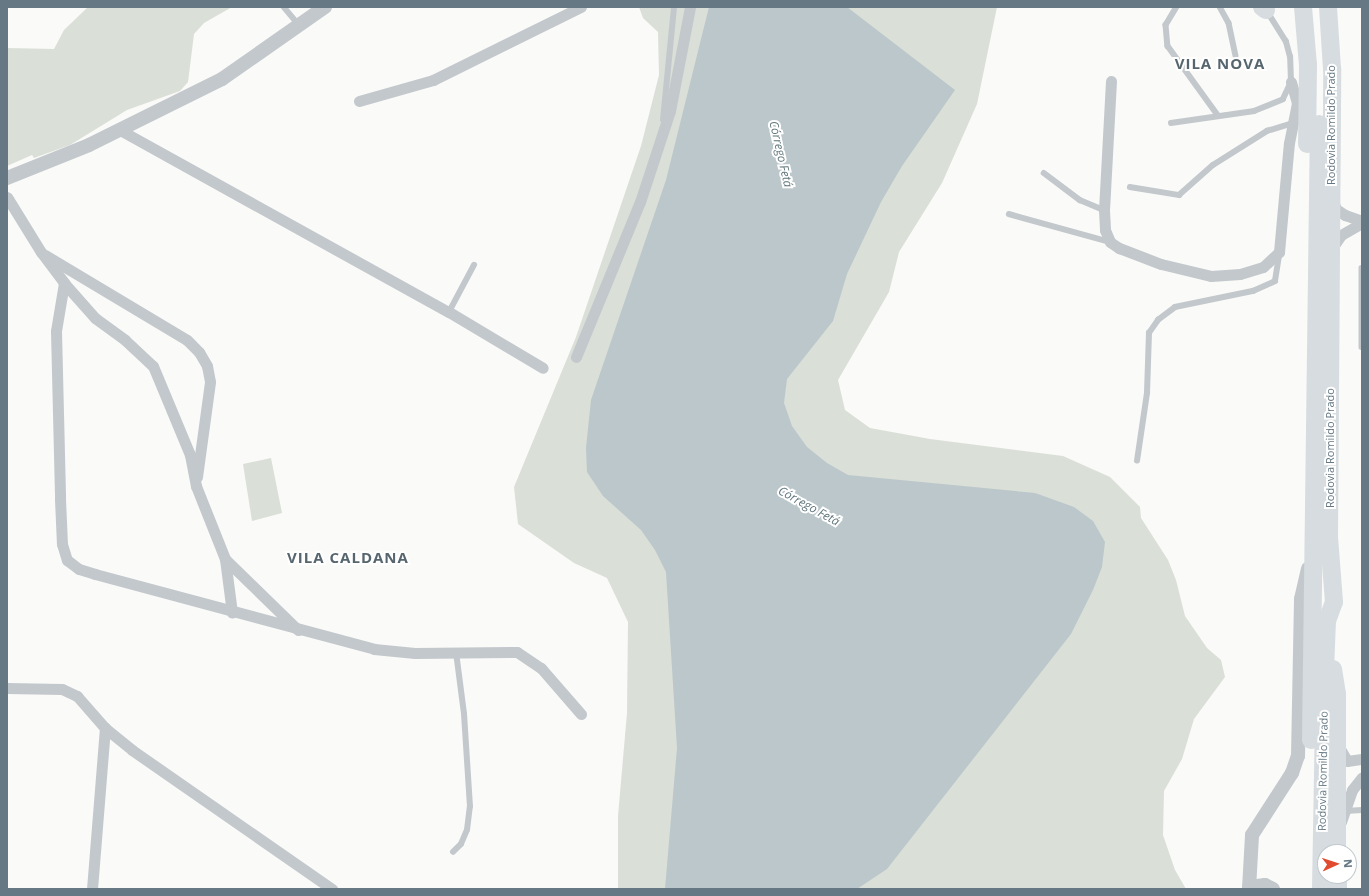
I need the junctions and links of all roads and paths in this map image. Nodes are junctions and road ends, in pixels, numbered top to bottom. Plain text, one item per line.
1 (284, 7) edge
2 (326, 7) edge
3 (580, 7) edge
4 (674, 7) edge
5 (690, 7) edge
6 (1177, 7) edge
7 (1220, 7) edge
8 (1303, 7) edge
9 (1316, 7) edge
10 (1328, 7) edge
11 (1264, 8) edge
12 (299, 25) junction
13 (1331, 34) junction
14 (1236, 55) dead end
15 (1111, 81) dead end
16 (1291, 82) junction
17 (359, 101) dead end
18 (1218, 115) junction
19 (1171, 123) dead end
20 (1294, 123) junction
21 (120, 130) junction
22 (661, 137) junction
23 (1044, 173) dead end
24 (7, 178) edge
25 (1318, 186) junction
26 (1130, 187) dead end
27 (7, 197) edge
28 (1104, 210) junction
29 (1009, 214) dead end
30 (1362, 222) edge
31 (1110, 242) junction
32 (41, 252) junction
33 (1279, 252) junction
34 (1330, 256) junction
35 (474, 265) dead end
36 (1362, 268) edge
37 (64, 283) junction
38 (449, 312) junction
39 (1362, 347) edge
40 (576, 357) dead end
41 (543, 368) dead end
42 (1136, 461) dead end
43 (196, 486) junction
44 (1314, 538) junction
45 (225, 559) junction
46 (1334, 602) junction
47 (232, 613) junction
48 (298, 630) junction
49 (456, 652) junction
50 (7, 688) edge
51 (581, 714) dead end
52 (105, 728) junction
53 (1337, 742) junction
54 (1362, 759) edge
55 (1362, 776) edge
56 (1362, 810) edge
57 (1345, 811) junction
58 (1337, 834) junction
59 (1337, 844) edge
60 (453, 852) dead end
61 (1249, 888) edge
62 (92, 889) edge
63 (332, 889) edge
64 (1273, 889) edge
65 (1310, 889) edge
66 (1321, 889) edge

1 - 12 lane
2 - 12 street
3 - 17 street
4 - 22 lane
5 - 22 street
6 - 18 lane
7 - 14 lane
8 - 25 main road
9 - 25 main road, Rodovia Romildo Prado
10 - 13 main road, Rodovia Romildo Prado
11 - 16 lane
12 - 21 street
13 - 30 street
13 - 34 main road, Rodovia Romildo Prado
15 - 28 street
16 - 18 lane
16 - 20 street
18 - 19 lane
20 - 26 lane
20 - 33 street
21 - 24 street
21 - 38 street
22 - 40 street
23 - 28 lane
25 - 44 main road, Rodovia Romildo Prado
27 - 32 street
28 - 31 street
29 - 31 lane
30 - 34 street
31 - 33 street
32 - 37 street
32 - 43 street
33 - 42 lane
34 - 46 main road, Rodovia Romildo Prado
35 - 38 lane
36 - 39 lane
37 - 43 street
37 - 47 street
38 - 41 street
43 - 45 street
44 - 61 street
44 - 65 main road, Rodovia Romildo Prado
45 - 47 street
45 - 48 street
46 - 53 main road
46 - 66 main road, Rodovia Romildo Prado
47 - 48 street
48 - 49 street
49 - 51 street
49 - 60 lane
50 - 52 street
52 - 62 street
52 - 63 street
53 - 54 street
53 - 58 main road
55 - 57 street
56 - 57 lane
57 - 58 street
58 - 59 main road
61 - 64 street

